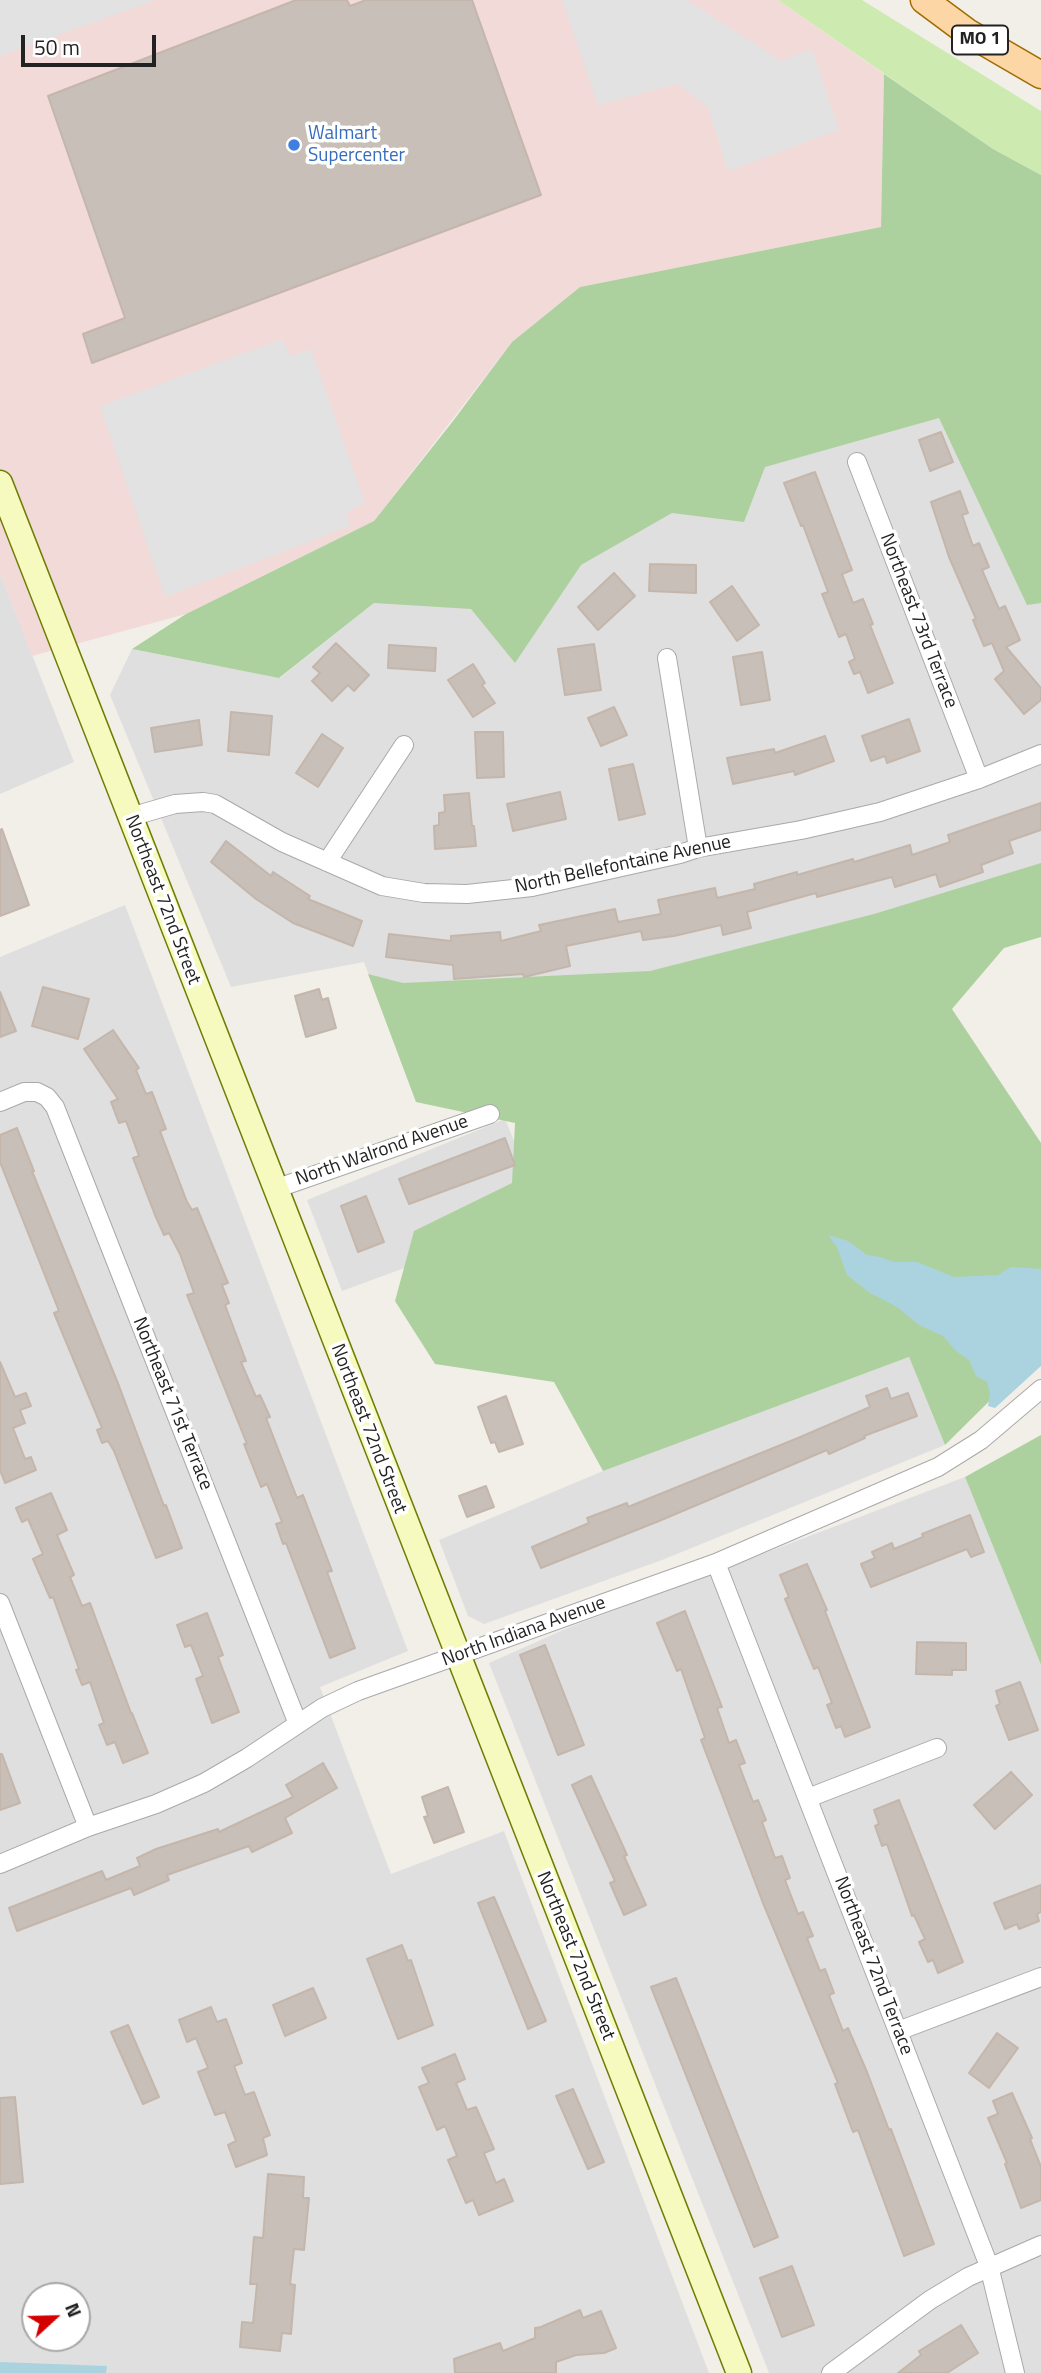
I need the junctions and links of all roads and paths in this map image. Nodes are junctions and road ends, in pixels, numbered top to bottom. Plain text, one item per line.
1 (923, 0) edge
2 (1041, 75) edge
3 (857, 462) dead end
4 (0, 483) edge
5 (667, 658) dead end
6 (404, 745) dead end
7 (1041, 754) edge
8 (979, 779) junction
9 (130, 817) junction
10 (698, 848) junction
11 (327, 862) junction
12 (0, 1102) edge
13 (490, 1114) dead end
14 (275, 1189) junction
15 (1041, 1389) edge
16 (716, 1563) junction
17 (0, 1603) edge
18 (457, 1655) junction
19 (298, 1724) junction
20 (937, 1748) dead end
21 (808, 1798) junction
22 (88, 1828) junction
23 (0, 1864) edge
24 (1041, 1977) edge
25 (898, 2031) junction
26 (1041, 2245) edge
27 (989, 2266) junction
28 (739, 2373) edge
29 (831, 2373) edge
30 (1015, 2373) edge

1 - 2 main road, MO 1
3 - 8 street, Northeast 73rd Terrace
4 - 9 main road, Northeast 72nd Street
5 - 10 street
6 - 11 street
7 - 8 street, North Bellefontaine Avenue
8 - 10 street, North Bellefontaine Avenue
9 - 11 street, North Bellefontaine Avenue
9 - 14 main road, Northeast 72nd Street
10 - 11 street, North Bellefontaine Avenue
12 - 19 street, Northeast 71st Terrace
13 - 14 street, North Walrond Avenue
14 - 18 main road, Northeast 72nd Street
15 - 16 street, North Indiana Avenue
16 - 18 street, North Indiana Avenue
16 - 21 street, Northeast 72nd Terrace
17 - 22 street
18 - 19 street, North Indiana Avenue
18 - 28 main road, Northeast 72nd Street
19 - 22 street, North Indiana Avenue
20 - 21 street
21 - 25 street, Northeast 72nd Terrace
22 - 23 street, North Indiana Avenue
24 - 25 street
25 - 27 street, Northeast 72nd Terrace
26 - 27 street
27 - 29 street
27 - 30 street, Northeast 72nd Terrace

